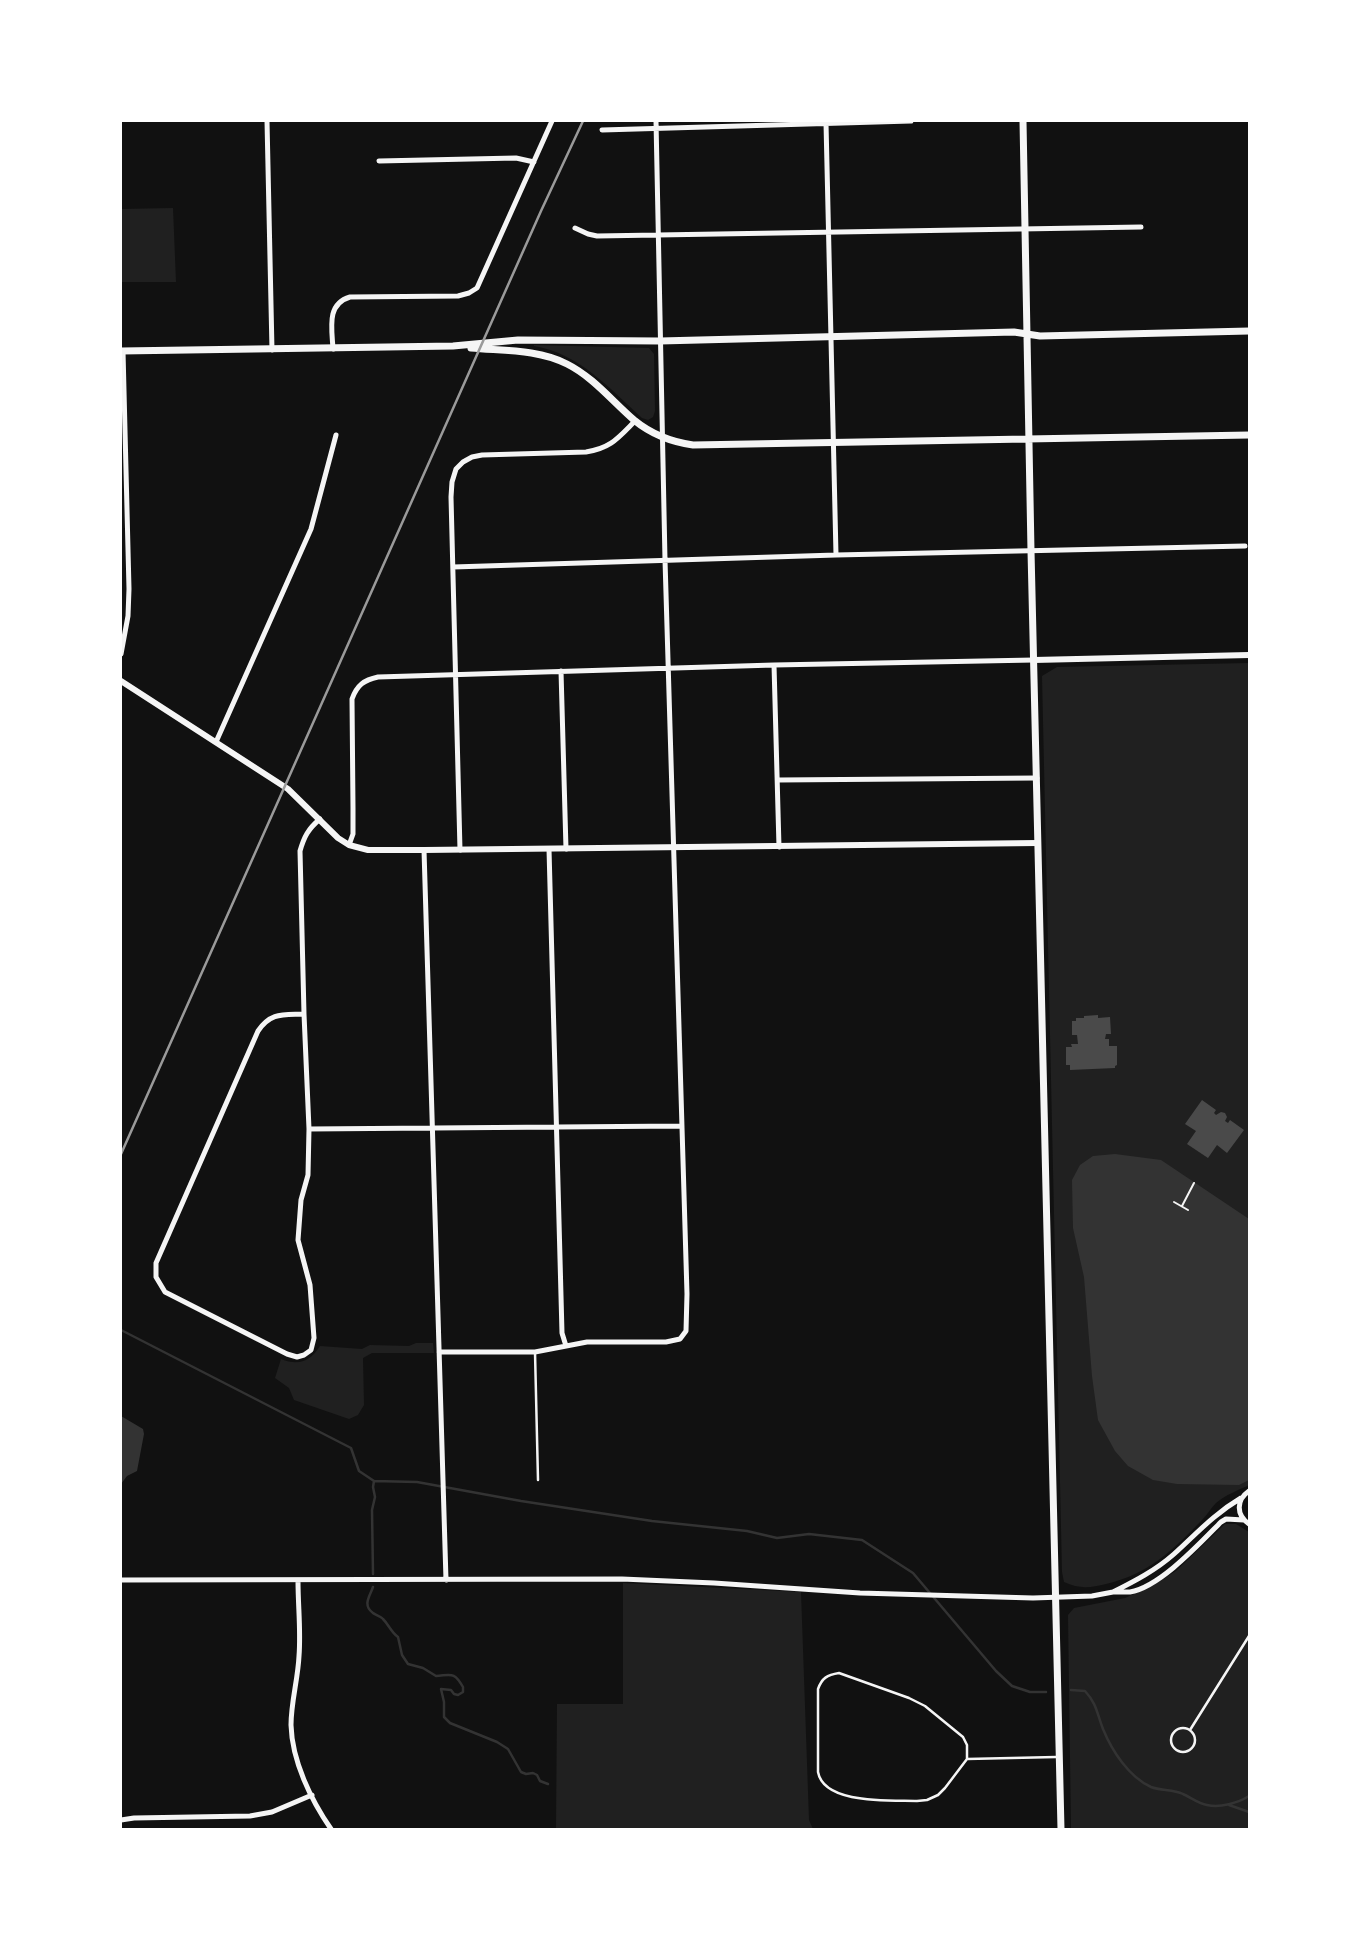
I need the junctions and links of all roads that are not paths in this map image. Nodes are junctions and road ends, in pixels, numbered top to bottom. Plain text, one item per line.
1 (267, 121) edge
2 (552, 121) edge
3 (656, 121) edge
4 (911, 121) edge
5 (1023, 121) edge
6 (826, 123) junction
7 (656, 129) junction
8 (602, 130) dead end
9 (379, 161) dead end
10 (534, 162) junction
11 (1141, 227) dead end
12 (575, 228) dead end
13 (1025, 229) junction
14 (829, 231) junction
15 (659, 235) junction
16 (1249, 331) edge
17 (1027, 334) junction
18 (832, 336) junction
19 (660, 341) junction
20 (453, 346) junction
21 (272, 349) junction
22 (333, 349) junction
23 (122, 351) edge
24 (635, 421) junction
25 (336, 435) dead end
26 (1249, 435) edge
27 (662, 437) junction
28 (1029, 440) junction
29 (834, 444) junction
30 (123, 450) edge
31 (1245, 547) dead end
32 (1031, 551) junction
33 (836, 555) junction
34 (665, 560) junction
35 (453, 567) junction
36 (121, 599) edge
37 (129, 600) junction
38 (121, 654) edge
39 (1249, 655) edge
40 (1034, 660) junction
41 (774, 665) junction
42 (668, 668) junction
43 (562, 671) junction
44 (455, 675) junction
45 (121, 681) edge
46 (216, 741) junction
47 (1037, 778) junction
48 (778, 780) junction
49 (320, 819) junction
50 (1038, 843) junction
51 (349, 845) junction
52 (779, 847) junction
53 (673, 848) junction
54 (549, 849) junction
55 (566, 849) junction
56 (424, 850) junction
57 (460, 850) junction
58 (304, 1014) junction
59 (682, 1126) junction
60 (556, 1127) junction
61 (309, 1129) junction
62 (434, 1129) junction
63 (566, 1346) junction
64 (439, 1352) junction
65 (535, 1352) junction
66 (538, 1480) dead end
67 (1249, 1491) edge
68 (1241, 1498) junction
69 (1248, 1523) edge
70 (121, 1580) edge
71 (446, 1580) junction
72 (298, 1581) junction
73 (1113, 1592) junction
74 (1056, 1598) junction
75 (1249, 1636) edge
76 (1190, 1730) junction
77 (1060, 1757) junction
78 (967, 1759) junction
79 (312, 1795) junction
80 (121, 1820) edge
81 (331, 1829) edge
82 (1061, 1829) edge

1 - 21 street
2 - 10 street
3 - 7 street
4 - 6 street
5 - 13 main road
6 - 7 street
6 - 14 street
7 - 8 street
7 - 15 street
9 - 10 street
10 - 22 street
11 - 13 street
12 - 15 street
13 - 14 street
13 - 17 main road
14 - 15 street
14 - 18 street
15 - 19 street
16 - 17 main road
17 - 18 main road
17 - 28 main road
18 - 19 main road
18 - 29 street
19 - 20 main road
19 - 27 street
20 - 22 main road
20 - 24 main road
21 - 22 main road
21 - 23 main road
23 - 30 street
24 - 27 main road
24 - 35 street
25 - 46 street
26 - 28 main road
27 - 29 main road
27 - 34 street
28 - 29 main road
28 - 32 main road
29 - 33 street
30 - 37 street
31 - 32 street
32 - 33 street
32 - 40 main road
33 - 34 street
34 - 35 street
34 - 42 street
35 - 44 street
36 - 37 street
37 - 38 street
39 - 40 street
40 - 41 street
40 - 47 main road
41 - 42 street
41 - 48 street
42 - 43 street
42 - 53 street
43 - 44 street
43 - 55 street
44 - 51 street
44 - 57 street
45 - 46 street
46 - 49 street
47 - 48 street
47 - 50 main road
48 - 52 street
49 - 51 street
49 - 58 street
50 - 52 street
50 - 74 main road
51 - 56 street
52 - 53 street
53 - 55 street
53 - 59 street
54 - 55 street
54 - 57 street
54 - 60 street
56 - 57 street
56 - 62 street
58 - 61 street
58 - 61 street
59 - 60 street
59 - 63 street
60 - 62 street
60 - 63 street
61 - 62 street
62 - 64 street
63 - 65 street
64 - 65 street
64 - 71 street
65 - 66 lane
67 - 68 street
68 - 69 street
68 - 73 street
69 - 73 street
70 - 72 street
71 - 72 street
71 - 74 street
72 - 79 street
73 - 74 street
74 - 77 main road
75 - 76 lane
76 - 76 lane
77 - 78 lane
77 - 82 main road
78 - 78 lane
79 - 80 street
79 - 81 street

